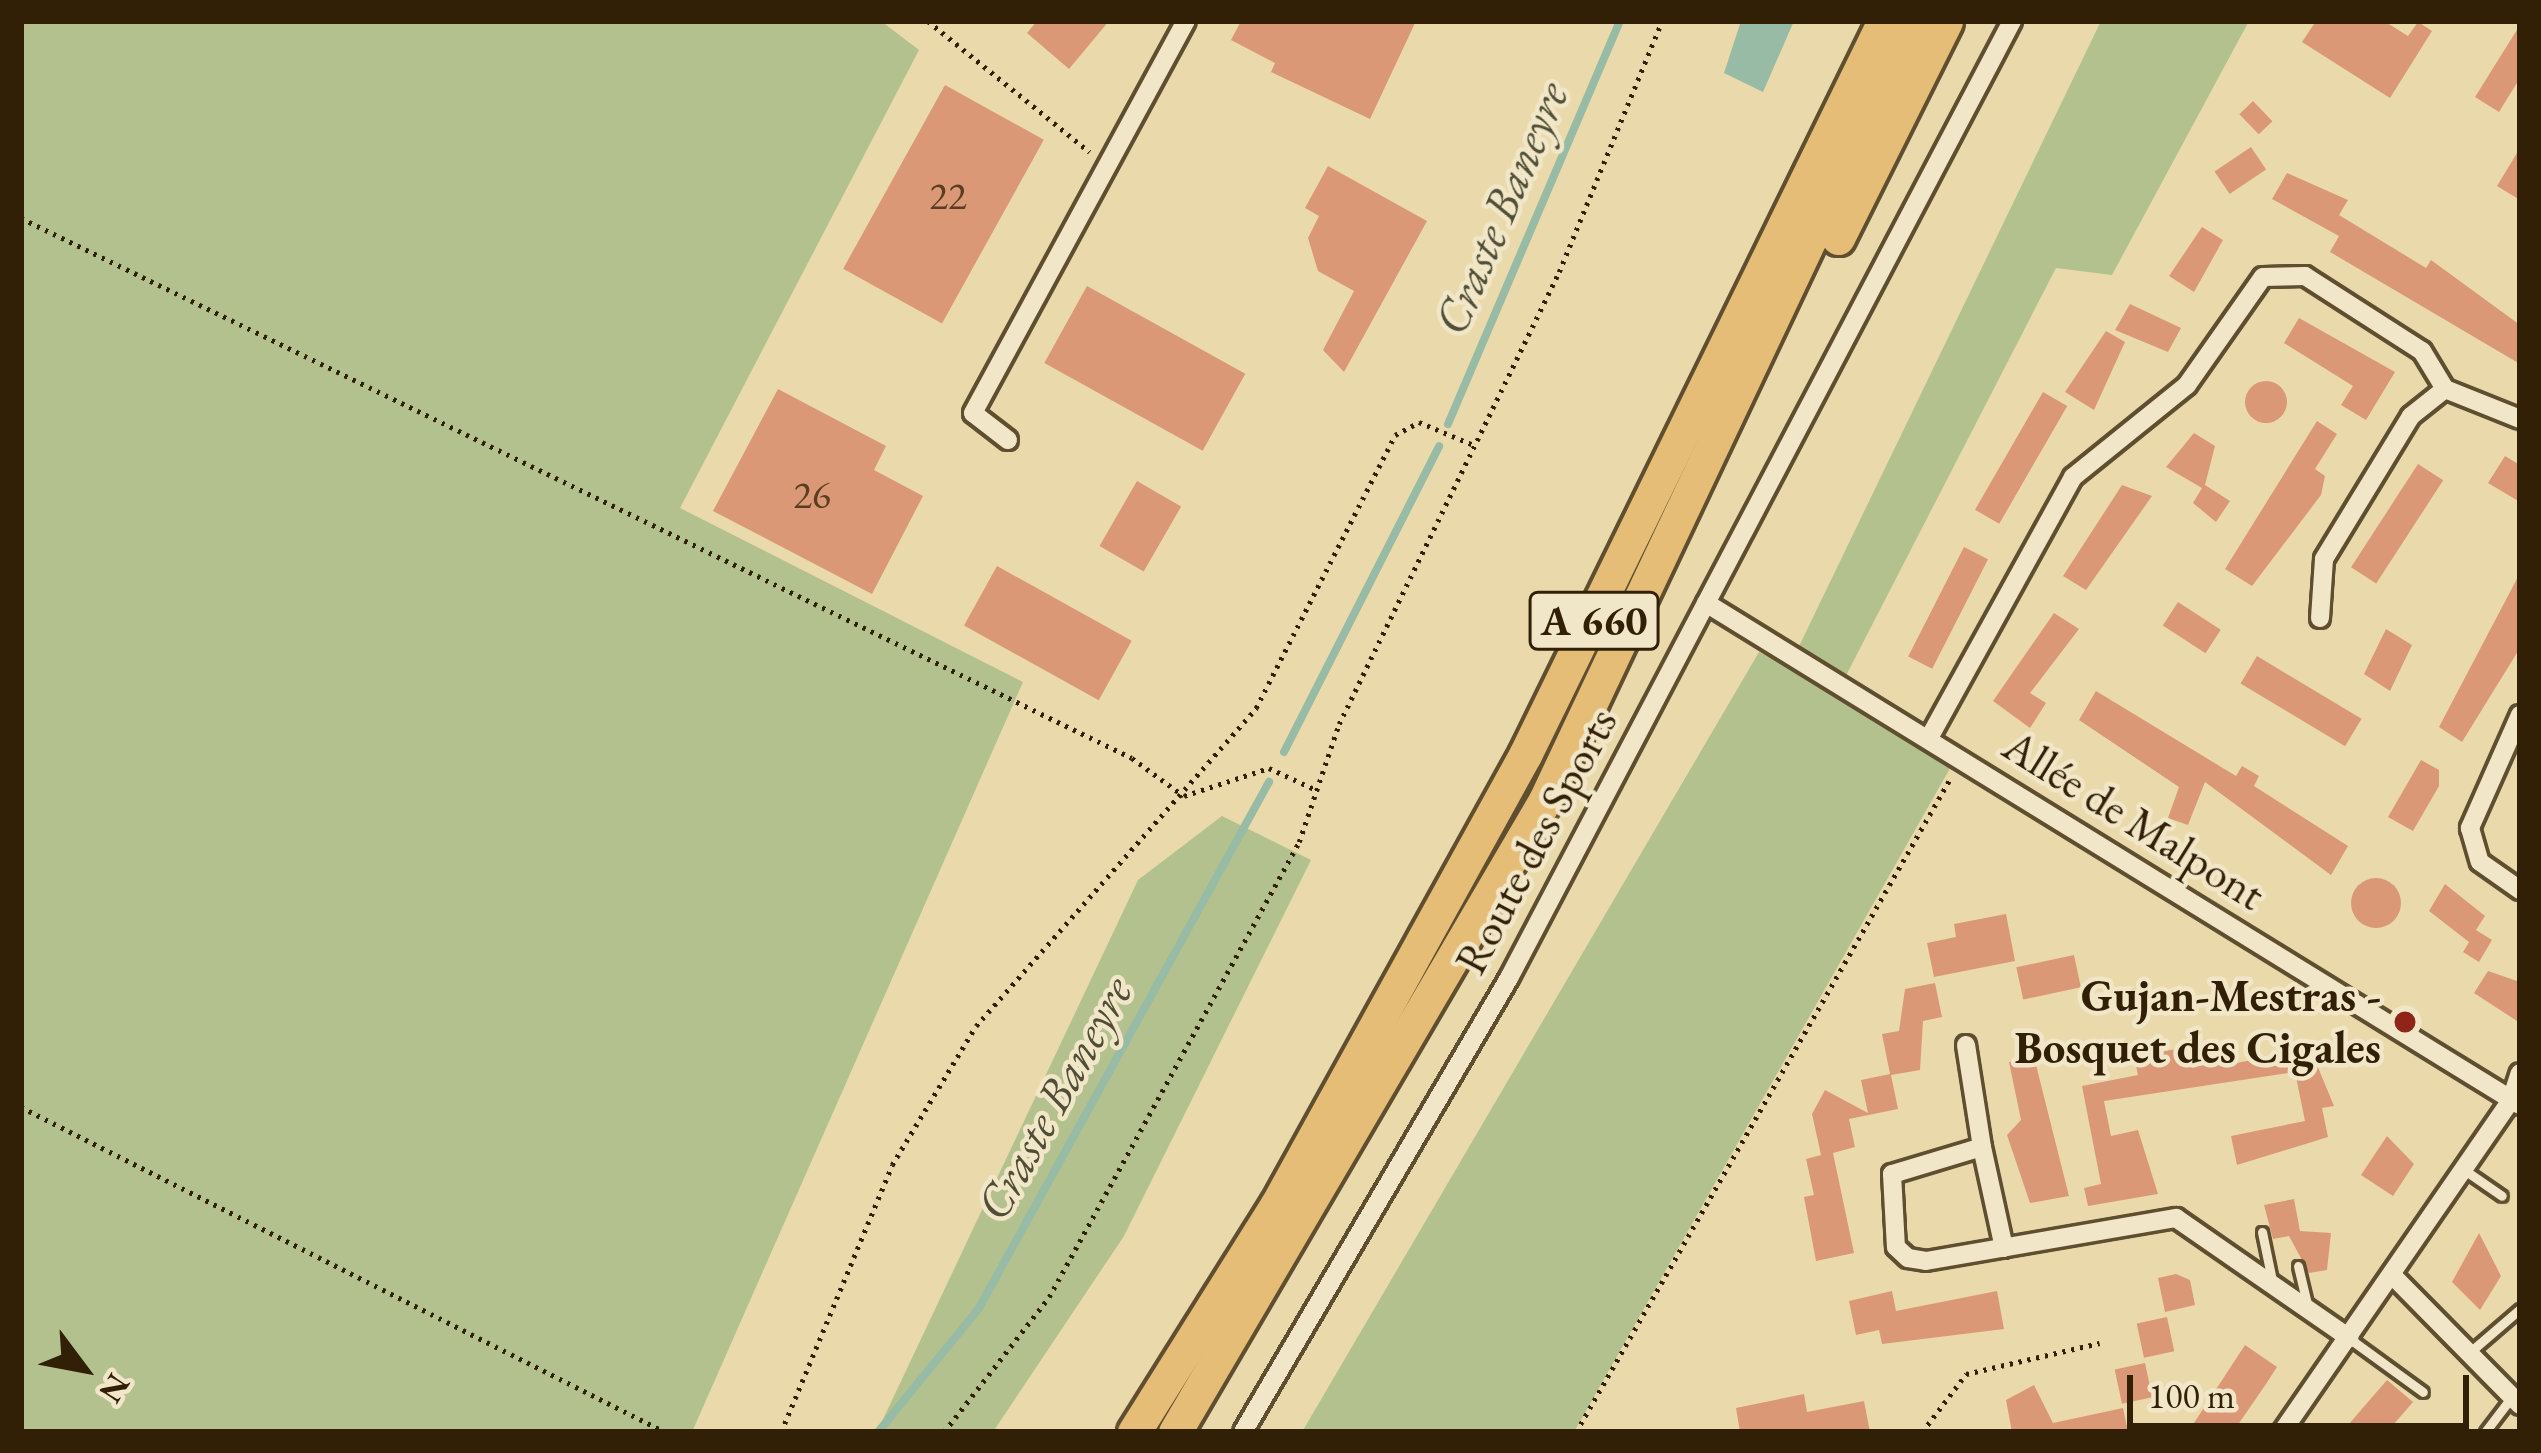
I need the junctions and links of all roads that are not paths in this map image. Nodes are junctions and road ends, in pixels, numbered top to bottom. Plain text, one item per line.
1 (1186, 21) edge
2 (1862, 21) edge
3 (1884, 21) edge
4 (1913, 21) edge
5 (1946, 21) edge
6 (2012, 21) edge
7 (2445, 389) junction
8 (2520, 419) edge
9 (1008, 440) dead end
10 (1668, 557) junction
11 (1706, 603) junction
12 (2320, 618) dead end
13 (2520, 715) edge
14 (1929, 738) junction
15 (1526, 755) junction
16 (2520, 890) edge
17 (1966, 1045) dead end
18 (2520, 1073) edge
19 (2517, 1101) edge
20 (1982, 1147) junction
21 (2463, 1169) junction
22 (2502, 1196) dead end
23 (2262, 1232) dead end
24 (2004, 1248) junction
25 (2298, 1266) dead end
26 (2393, 1276) junction
27 (2274, 1286) junction
28 (2520, 1309) edge
29 (2309, 1311) junction
30 (2349, 1338) junction
31 (2469, 1353) junction
32 (2423, 1392) dead end
33 (2516, 1401) edge
34 (1134, 1432) edge
35 (1175, 1432) edge
36 (1243, 1432) edge
37 (2282, 1432) edge
38 (2485, 1432) edge

1 - 9 street
2 - 15 highway
3 - 15 highway, A 660
4 - 10 highway, A 660
5 - 10 highway
6 - 11 street, Route des Sports
7 - 8 street
7 - 12 street
7 - 14 street
10 - 35 highway, A 660
11 - 14 street, Allée de Malpont
11 - 36 street, Route des Sports
13 - 16 street
14 - 19 street, Allée de Malpont
15 - 34 highway, A 660
17 - 20 street
18 - 19 street
19 - 21 street
20 - 24 street
20 - 24 street
21 - 22 lane
21 - 26 street
23 - 27 lane
24 - 27 street
25 - 29 lane
26 - 30 street
26 - 31 street
27 - 29 street
28 - 31 lane
29 - 30 street
30 - 32 lane
30 - 37 street
31 - 33 street
33 - 38 lane

